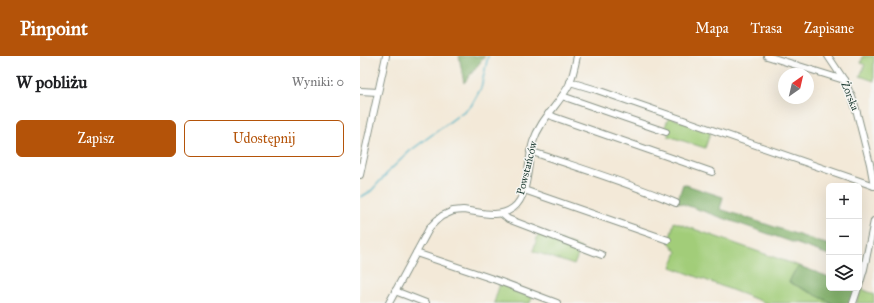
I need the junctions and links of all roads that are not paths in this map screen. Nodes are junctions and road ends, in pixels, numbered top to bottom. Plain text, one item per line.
1 (386, 56) edge
2 (577, 56) edge
3 (767, 56) edge
4 (828, 56) edge
5 (844, 80) junction
6 (570, 82) junction
7 (360, 91) edge
8 (378, 92) junction
9 (562, 96) junction
10 (548, 114) junction
11 (666, 132) dead end
12 (363, 145) edge
13 (530, 151) junction
14 (712, 172) dead end
15 (360, 174) edge
16 (874, 186) edge
17 (524, 190) junction
18 (676, 203) dead end
19 (502, 214) junction
20 (874, 221) edge
21 (668, 240) dead end
22 (416, 253) junction
23 (602, 255) dead end
24 (862, 276) edge
25 (395, 291) junction
26 (858, 291) edge
27 (389, 303) edge
28 (426, 303) edge
29 (557, 303) edge
30 (854, 303) edge

1 - 8 street
2 - 6 street, Powstańców
3 - 5 street
4 - 5 street, Żorska
5 - 16 street, Żorska
6 - 9 street, Powstańców
6 - 16 street
7 - 8 street
8 - 12 street
9 - 10 street, Powstańców
9 - 11 street
10 - 13 street, Powstańców
10 - 14 street
12 - 15 street
13 - 17 street, Powstańców
13 - 18 street
17 - 19 street, Powstańców
17 - 21 street
19 - 22 street
19 - 23 street
20 - 24 street
22 - 25 street
22 - 29 street
25 - 27 street
25 - 28 street
26 - 30 street

